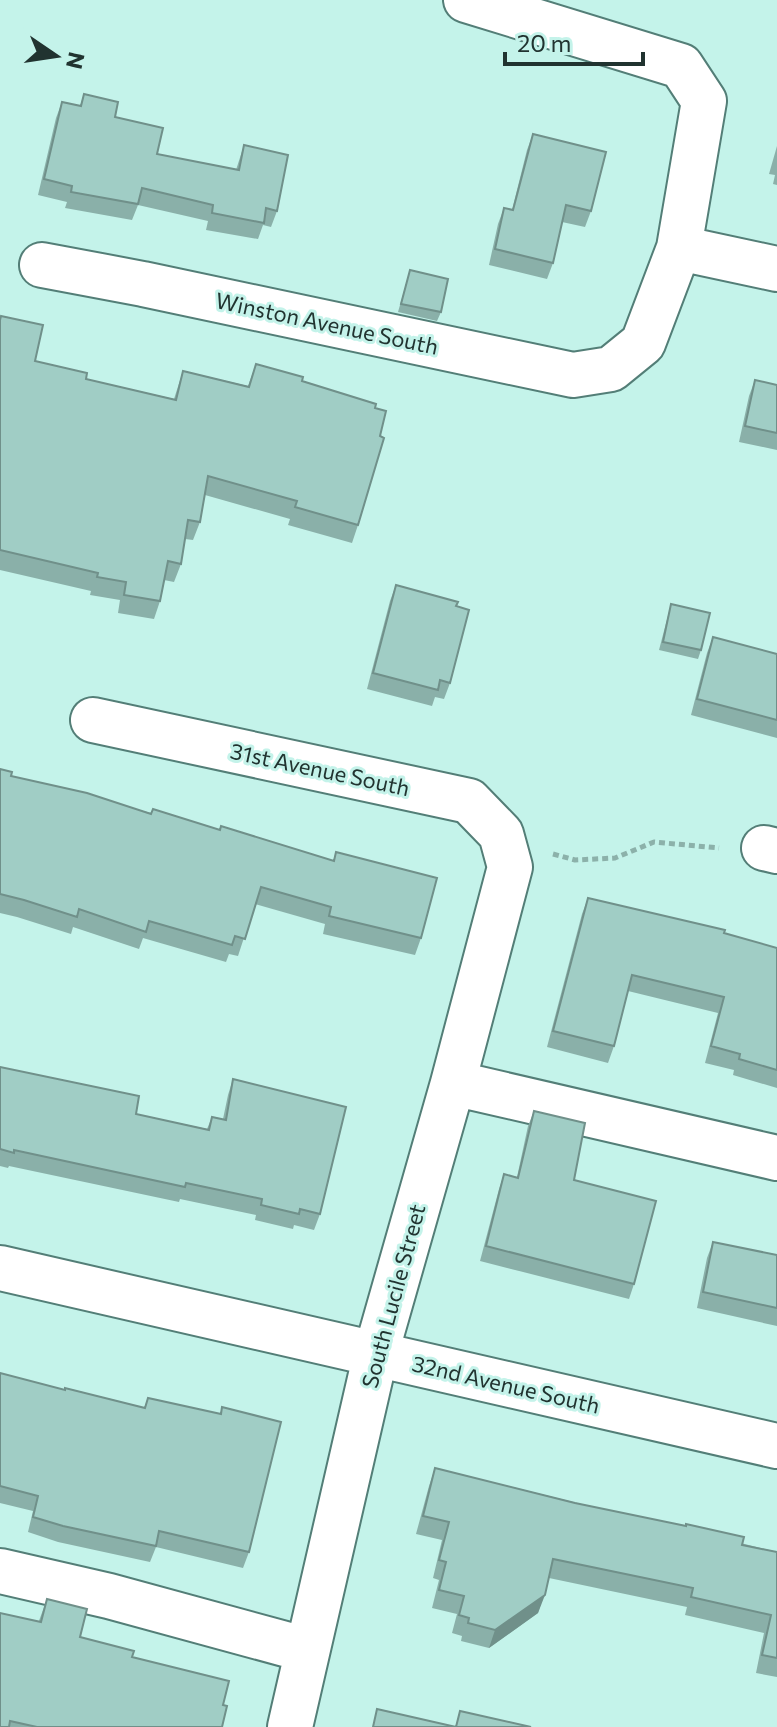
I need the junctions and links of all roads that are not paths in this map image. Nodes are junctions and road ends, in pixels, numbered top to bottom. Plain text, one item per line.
1 (466, 0) edge
2 (679, 248) junction
3 (42, 265) dead end
4 (777, 269) edge
5 (93, 720) dead end
6 (506, 855) joint
7 (453, 1083) junction
8 (777, 1158) edge
9 (0, 1268) edge
10 (376, 1353) junction
11 (777, 1446) edge
12 (0, 1571) edge
13 (307, 1650) junction
14 (290, 1727) edge

1 - 2 street
2 - 3 street, Winston Avenue South
2 - 4 street
5 - 6 street, 31st Avenue South
6 - 7 street, South Lucile Street
7 - 8 street
7 - 10 street, South Lucile Street
9 - 10 street, 32nd Avenue South
10 - 11 street, 32nd Avenue South
10 - 13 street, South Lucile Street
12 - 13 street
13 - 14 street, South Lucile Street

